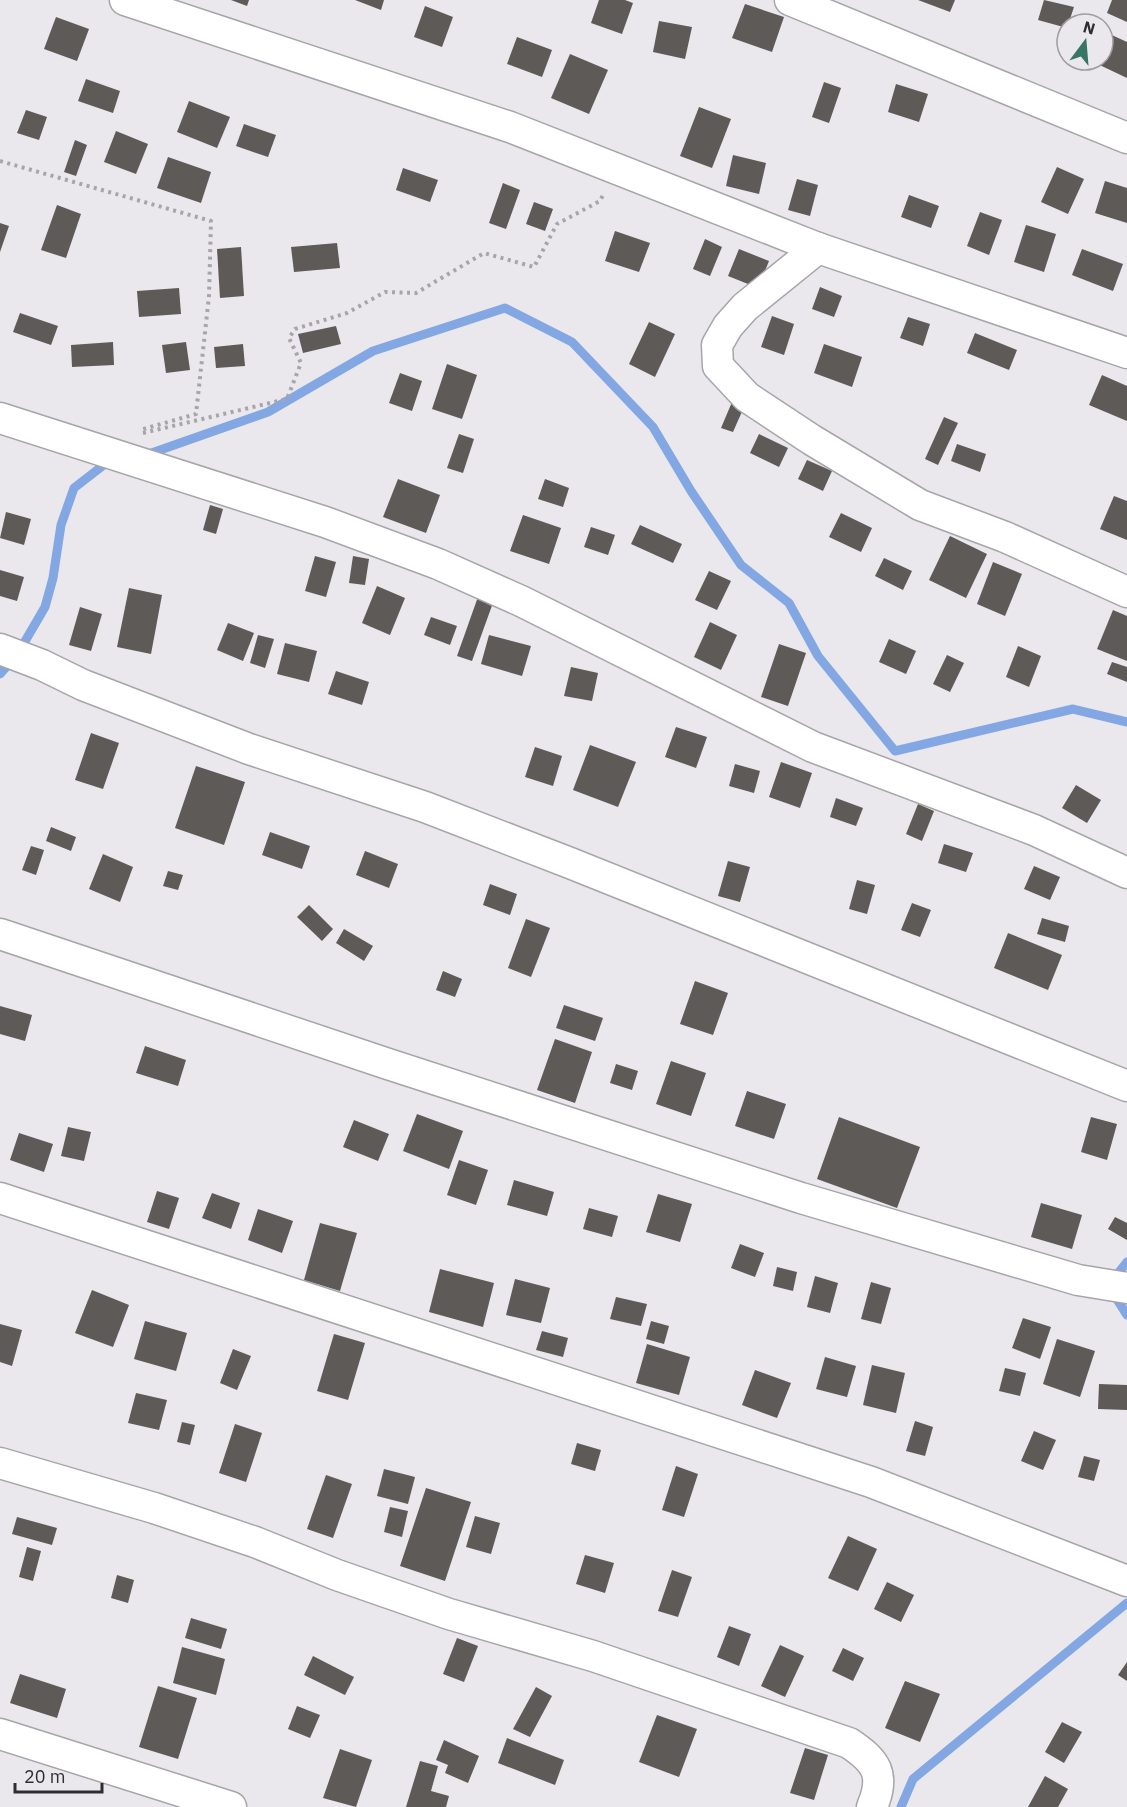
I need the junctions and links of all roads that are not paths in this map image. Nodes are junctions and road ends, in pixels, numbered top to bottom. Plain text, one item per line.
1 (124, 0) edge
2 (790, 0) edge
3 (1127, 138) edge
4 (818, 248) junction
5 (1127, 353) edge
6 (0, 418) edge
7 (1127, 592) edge
8 (0, 649) edge
9 (1127, 873) edge
10 (0, 934) edge
11 (1127, 1086) edge
12 (0, 1198) edge
13 (1127, 1287) edge
14 (0, 1463) edge
15 (1127, 1581) edge
16 (0, 1734) edge
17 (231, 1807) edge
18 (872, 1807) edge

1 - 4 street
2 - 3 street
4 - 5 street
4 - 7 street
6 - 9 street
8 - 11 street
10 - 13 street
12 - 15 street
14 - 18 street
16 - 17 street

